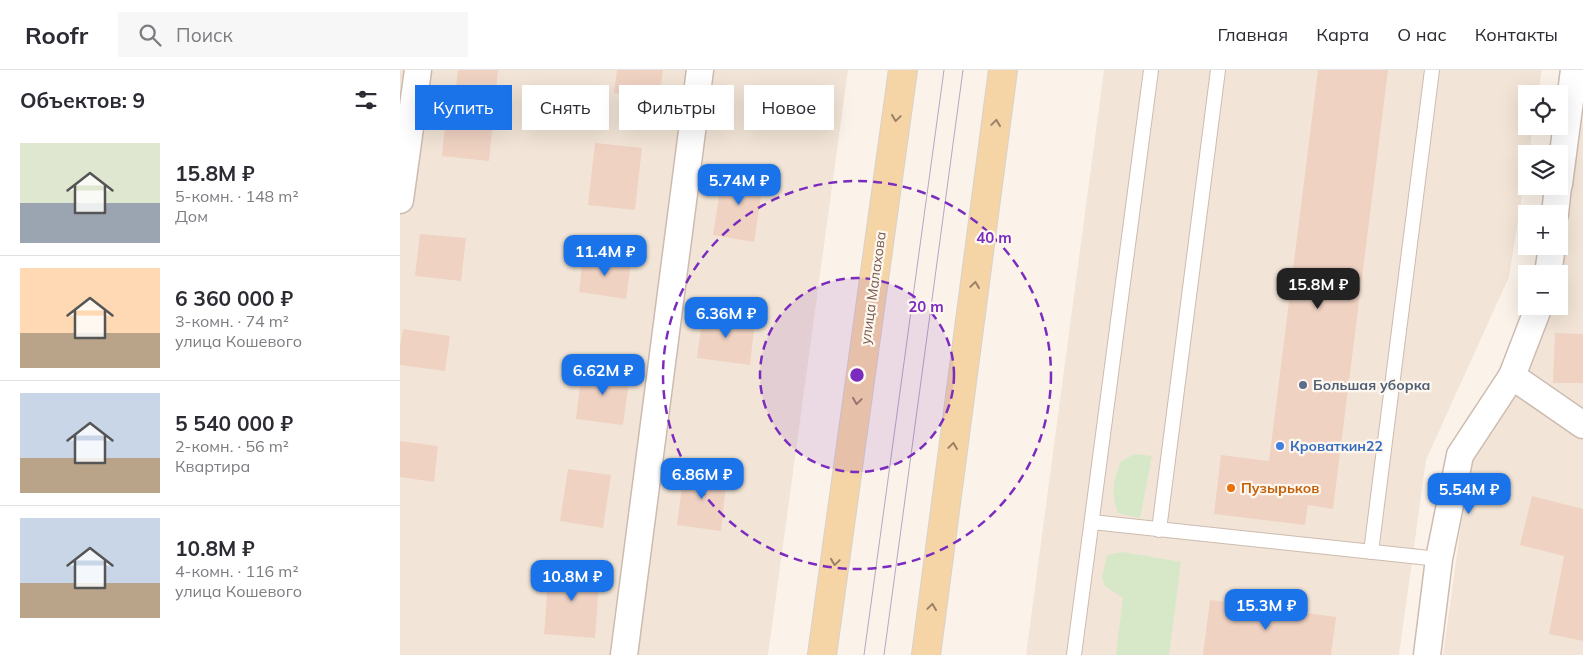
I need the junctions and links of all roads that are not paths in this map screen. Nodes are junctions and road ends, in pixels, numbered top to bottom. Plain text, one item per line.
1 (418, 70) edge
2 (700, 70) edge
3 (903, 70) edge
4 (1003, 70) edge
5 (1151, 70) edge
6 (1218, 70) edge
7 (1432, 70) edge
8 (1574, 70) edge
9 (1564, 145) edge
10 (400, 200) edge
11 (1535, 315) edge
12 (1512, 376) junction
13 (1583, 425) edge
14 (1092, 522) junction
15 (1159, 530) junction
16 (1371, 552) junction
17 (1439, 559) junction
18 (624, 655) edge
19 (822, 655) edge
20 (926, 655) edge
21 (1074, 655) edge
22 (1427, 655) edge

1 - 10 street
2 - 18 street
3 -> 19 main road, улица Малахова
20 -> 4 main road
5 - 14 lane
6 - 15 lane
7 - 16 lane
8 - 9 street
11 - 12 street
12 - 13 street
12 - 17 street
14 - 15 lane
14 - 21 lane
15 - 16 lane
16 - 17 lane
17 - 22 street

